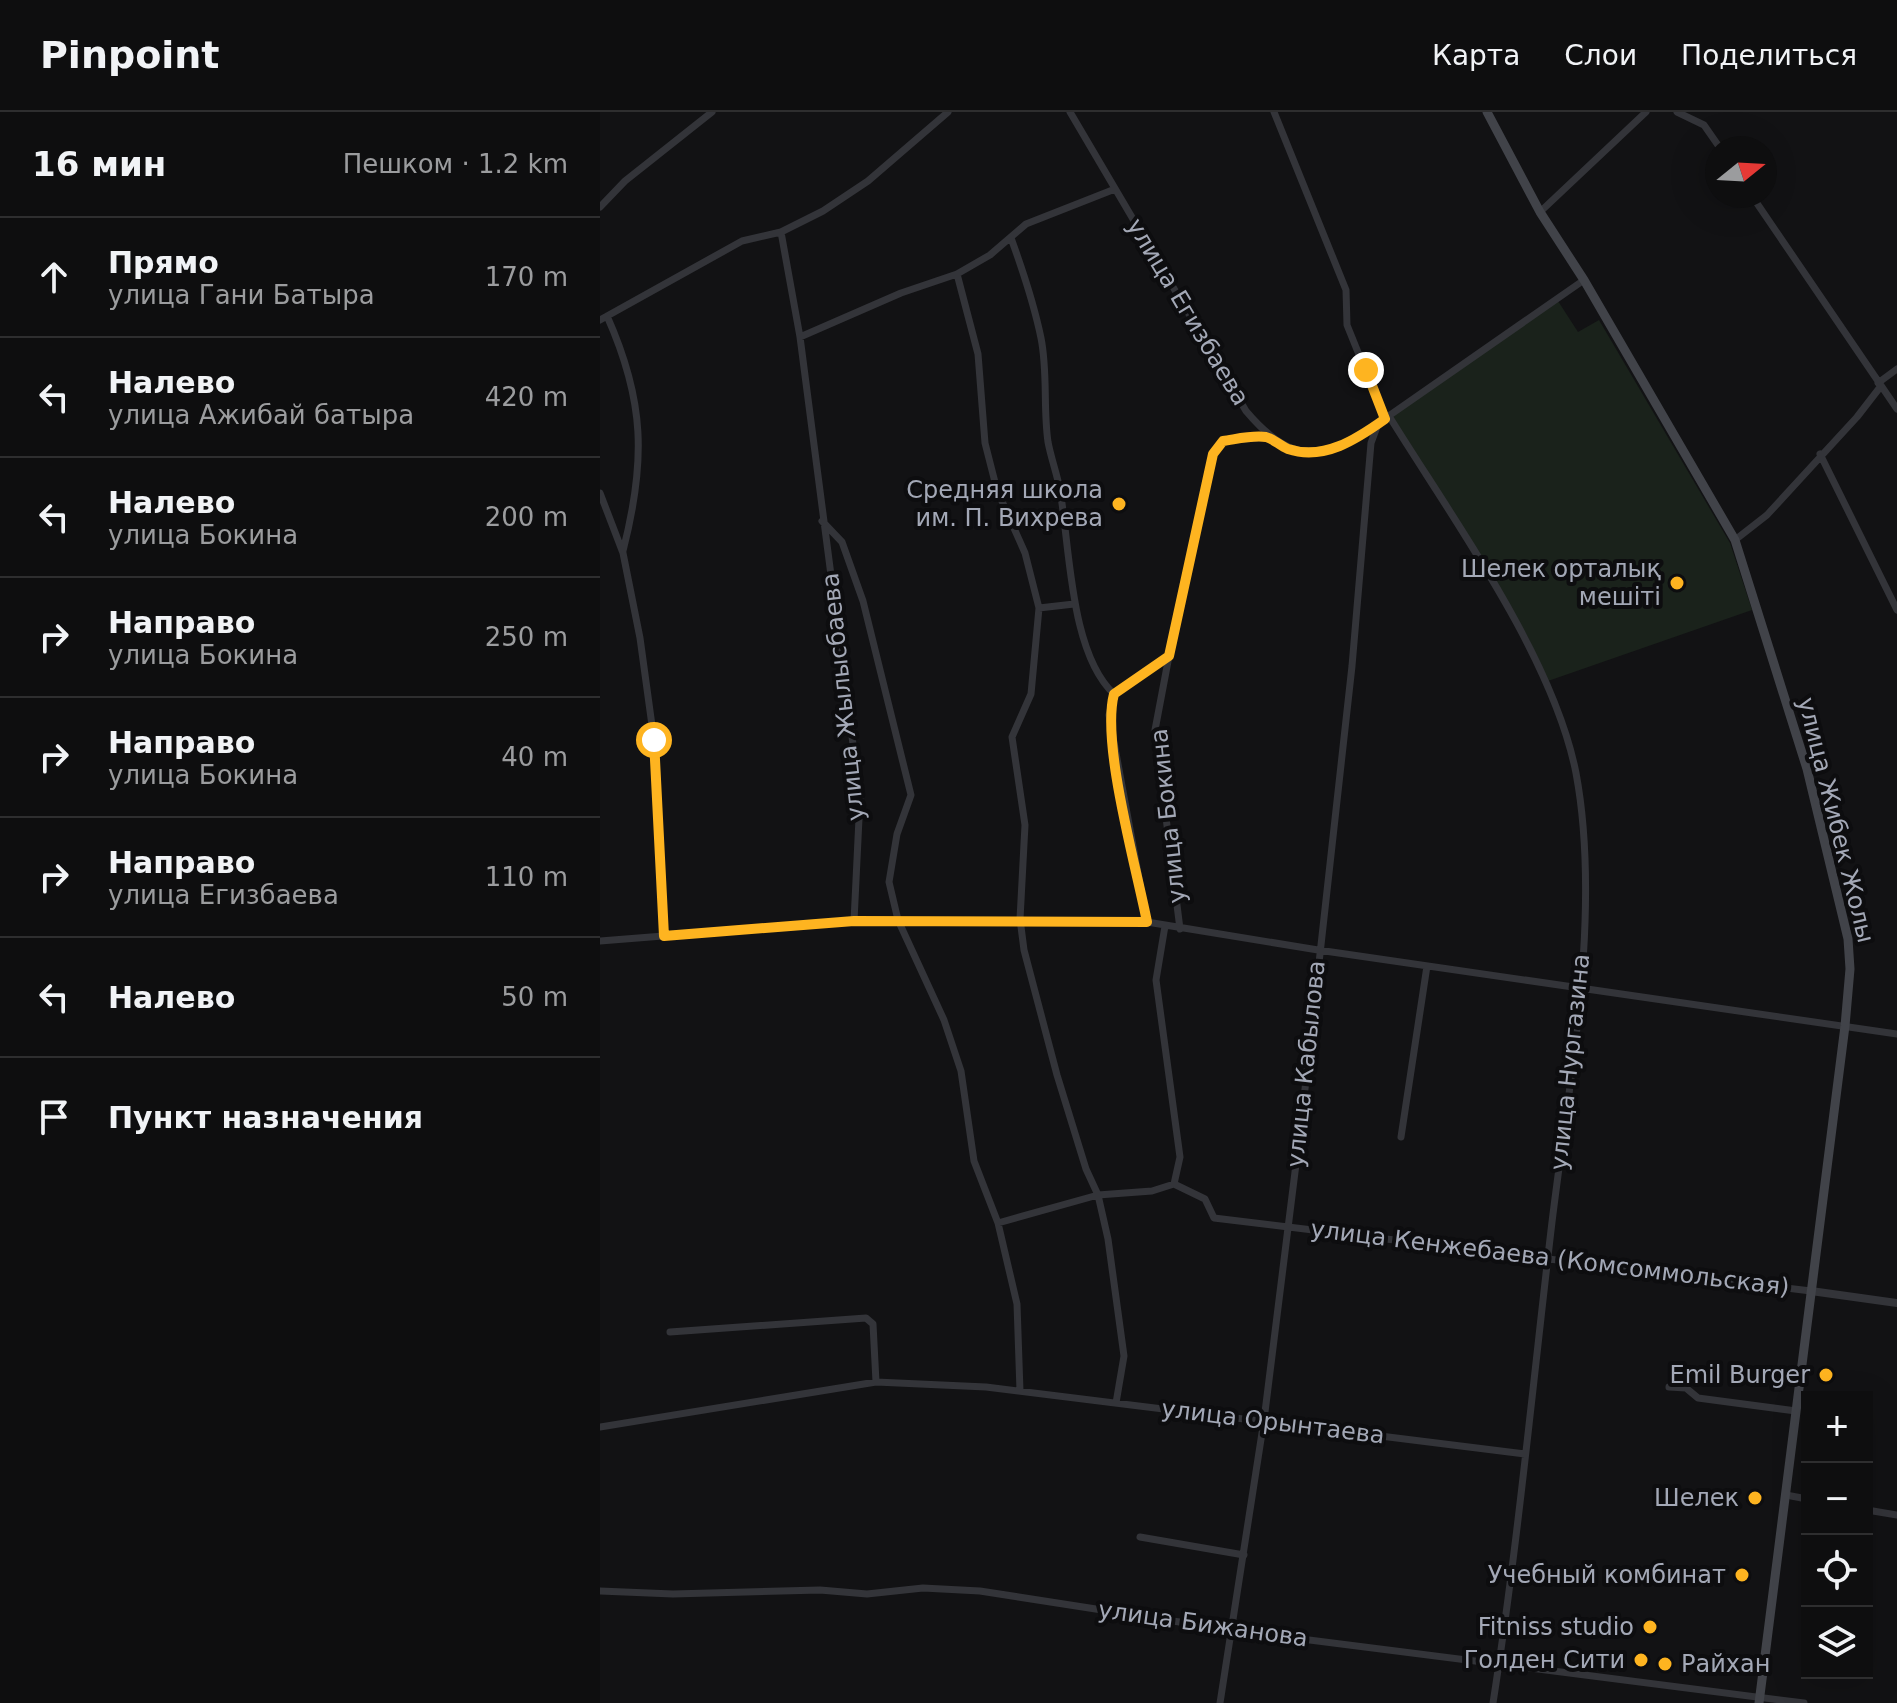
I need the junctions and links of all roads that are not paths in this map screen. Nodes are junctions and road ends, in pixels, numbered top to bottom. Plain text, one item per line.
1 (712, 112) edge
2 (948, 112) edge
3 (1070, 112) edge
4 (1274, 112) edge
5 (1487, 112) edge
6 (1646, 112) edge
7 (1677, 112) edge
8 (1712, 136) edge
9 (1115, 189) junction
10 (600, 207) edge
11 (1760, 208) edge
12 (1540, 212) junction
13 (781, 232) junction
14 (1011, 238) junction
15 (957, 274) junction
16 (1584, 280) junction
17 (603, 318) edge
18 (800, 337) junction
19 (1897, 369) edge
20 (1879, 384) junction
21 (1897, 409) edge
22 (1384, 420) junction
23 (1268, 437) junction
24 (1820, 454) junction
25 (600, 493) edge
26 (822, 521) junction
27 (1735, 540) junction
28 (623, 553) junction
29 (1074, 604) junction
30 (1039, 608) junction
31 (1897, 610) edge
32 (1169, 656) junction
33 (1114, 694) junction
34 (1020, 919) junction
35 (898, 920) junction
36 (854, 921) junction
37 (1147, 922) junction
38 (1165, 926) junction
39 (1180, 929) junction
40 (664, 936) junction
41 (600, 941) edge
42 (1318, 950) junction
43 (1427, 966) junction
44 (1581, 989) junction
45 (1845, 1026) junction
46 (1897, 1034) edge
47 (1401, 1137) dead end
48 (1174, 1184) junction
49 (1098, 1195) junction
50 (998, 1223) junction
51 (1288, 1226) junction
52 (1548, 1257) junction
53 (1811, 1291) junction
54 (1897, 1303) edge
55 (670, 1332) dead end
56 (876, 1382) junction
57 (1669, 1387) dead end
58 (1020, 1391) junction
59 (1116, 1403) junction
60 (1796, 1411) junction
61 (1264, 1420) junction
62 (600, 1427) edge
63 (1525, 1454) junction
64 (1786, 1495) junction
65 (1801, 1498) edge
66 (1873, 1511) edge
67 (1897, 1515) edge
68 (1140, 1537) dead end
69 (1244, 1555) junction
70 (600, 1591) edge
71 (1231, 1630) junction
72 (1499, 1664) junction
73 (1760, 1700) edge
74 (1220, 1703) edge
75 (1493, 1703) edge
76 (1804, 1703) edge

1 - 10 street
2 - 13 street
3 - 9 street, улица Егизбаева
4 - 22 street, улица Нургазина
5 - 12 main road, улица Жибек Жолы
6 - 12 street
7 - 8 street
9 - 14 street
9 - 23 street, улица Егизбаева
11 - 20 street
12 - 16 main road, улица Жибек Жолы
13 - 17 street
13 - 18 street, улица Жылысбаева
14 - 15 street
14 - 29 street
15 - 18 street
15 - 30 street
16 - 22 street
16 - 27 main road, улица Жибек Жолы
17 - 28 street
18 - 26 street, улица Жылысбаева
19 - 20 street
20 - 21 street
20 - 24 street
22 - 23 street
22 - 42 street, улица Кабылова
22 - 44 street, улица Нургазина
23 - 32 street, улица Бокина
24 - 27 street
24 - 31 street
25 - 28 street
26 - 35 street, улица Жылысбаева
26 - 36 street, улица Жылысбаева
27 - 45 main road, улица Жибек Жолы
28 - 40 street
29 - 30 street
29 - 33 street
30 - 34 street
32 - 33 street
32 - 39 street, улица Бокина
33 - 37 street, улица Бокина
34 - 35 street
34 - 37 street
34 - 49 street
35 - 36 street
35 - 50 street, улица Жылысбаева
36 - 40 street
37 - 38 street
38 - 39 street
38 - 48 street, улица Бокина
39 - 42 street
40 - 41 street
42 - 43 street
42 - 51 street, улица Кабылова
43 - 44 street
43 - 47 street
44 - 45 street
44 - 52 street, улица Нургазина
45 - 46 street
45 - 53 main road, улица Жибек Жолы
48 - 49 street
48 - 51 street, улица Кенжебаева (Комсоммольская)
49 - 50 street
49 - 59 street
50 - 58 street, улица Жылысбаева
51 - 52 street, улица Кенжебаева (Комсоммольская)
51 - 61 street, улица Кабылова
52 - 53 street, улица Кенжебаева (Комсоммольская)
52 - 63 street, улица Нургазина
53 - 54 street
53 - 60 main road, улица Жибек Жолы
55 - 56 street
56 - 58 street, улица Орынтаева
56 - 62 street, улица Орынтаева
57 - 60 street
58 - 59 street, улица Орынтаева
59 - 61 street, улица Орынтаева
60 - 64 main road, улица Жибек Жолы
61 - 63 street, улица Орынтаева
61 - 69 street, улица Кабылова
63 - 72 street, улица Нургазина
64 - 65 street
64 - 73 main road, улица Жибек Жолы
66 - 67 street
68 - 69 street
69 - 71 street, улица Кабылова
70 - 71 street, улица Бижанова
71 - 72 street, улица Бижанова
71 - 74 street, улица Кабылова
72 - 73 street, улица Бижанова
72 - 75 street, улица Нургазина
73 - 76 street, улица Бижанова

